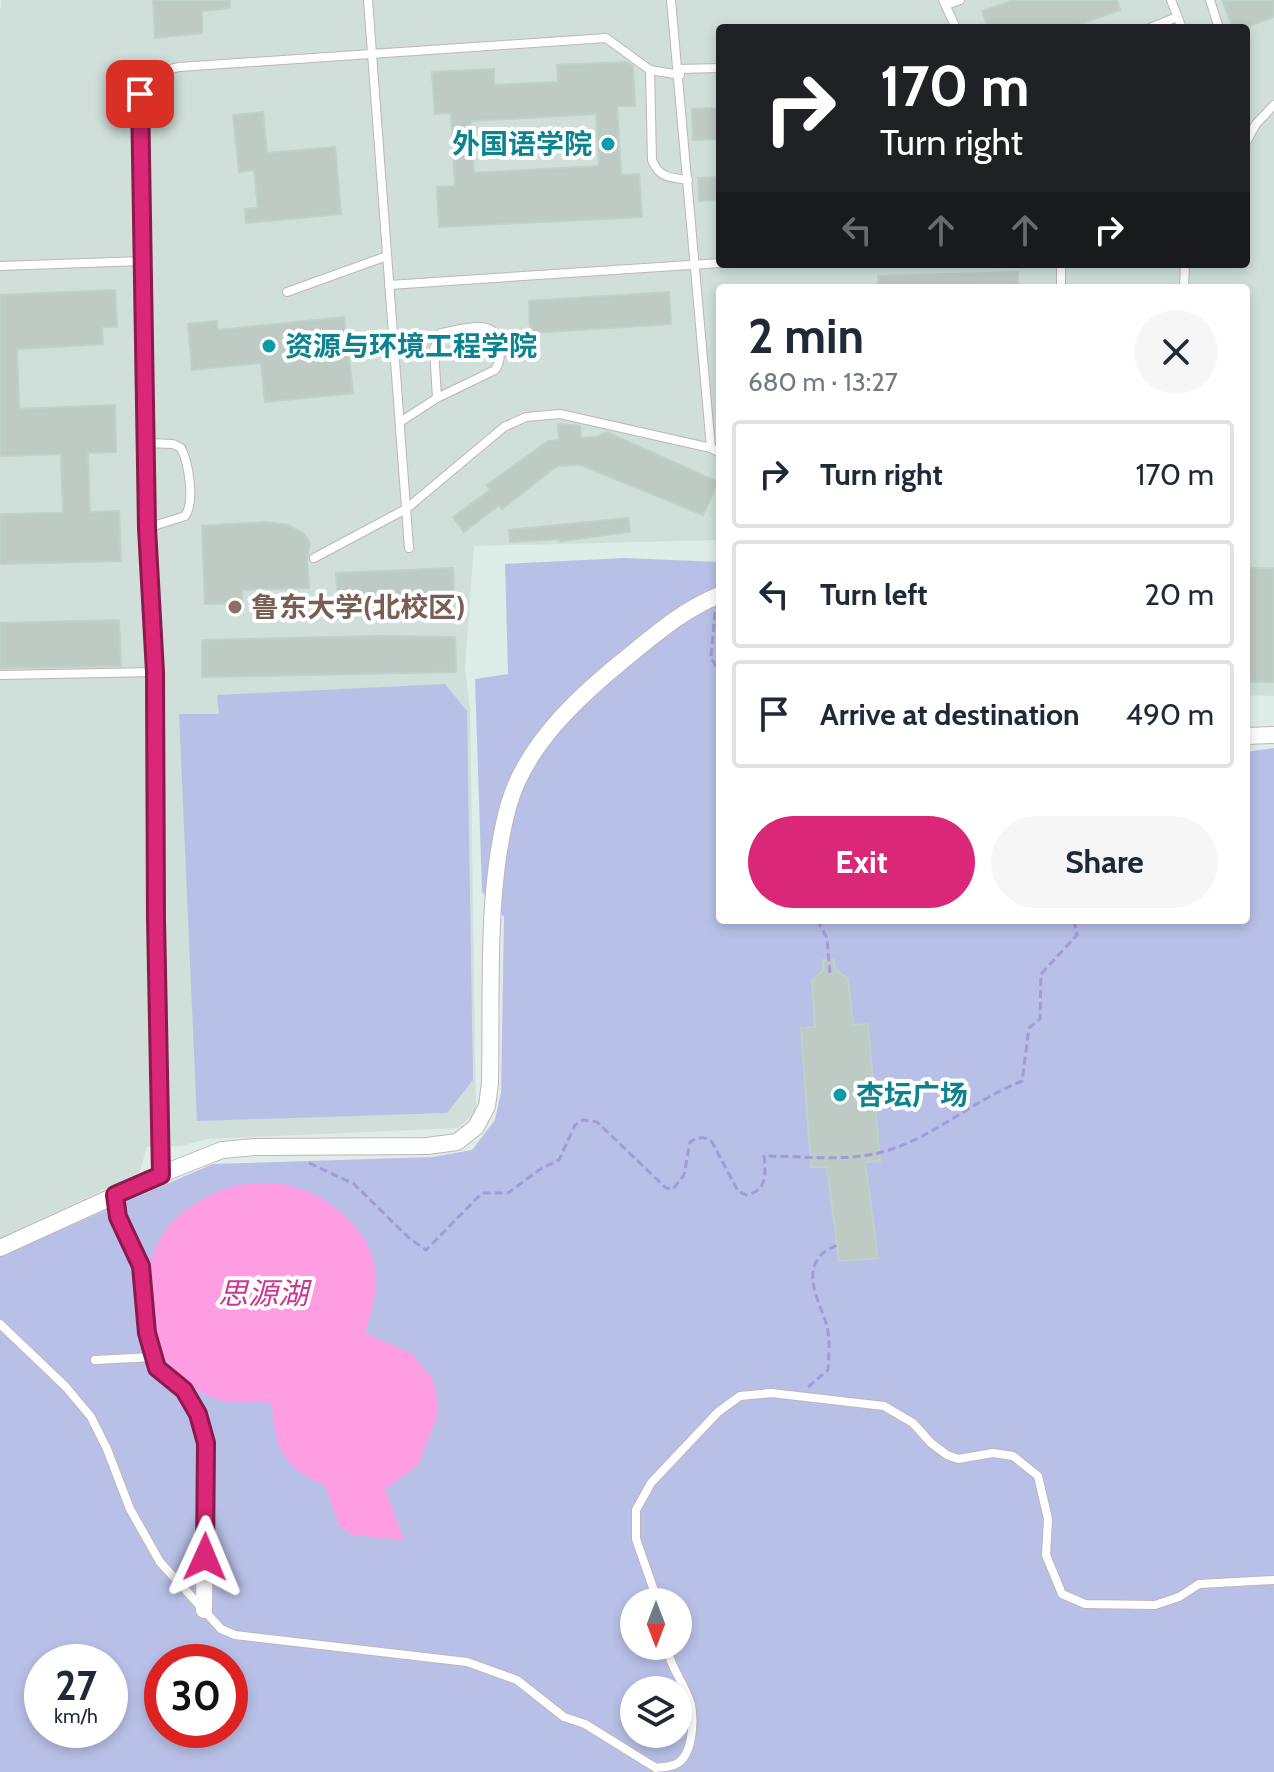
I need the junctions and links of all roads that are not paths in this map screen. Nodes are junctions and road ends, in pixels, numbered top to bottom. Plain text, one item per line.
1 (368, 0) edge
2 (671, 0) edge
3 (960, 0) edge
4 (1171, 0) edge
5 (1210, 0) edge
6 (945, 3) edge
7 (1177, 17) junction
8 (954, 24) edge
9 (1160, 24) edge
10 (1180, 24) edge
11 (1218, 24) edge
12 (372, 53) junction
13 (716, 68) edge
14 (650, 70) junction
15 (679, 72) junction
16 (1274, 105) edge
17 (1250, 135) edge
18 (688, 180) junction
19 (387, 256) junction
20 (143, 261) junction
21 (716, 263) edge
22 (695, 264) junction
23 (0, 266) edge
24 (389, 285) junction
25 (287, 292) dead end
26 (437, 398) junction
27 (400, 422) junction
28 (146, 443) junction
29 (711, 448) junction
30 (716, 451) edge
31 (406, 509) junction
32 (147, 528) junction
33 (409, 548) dead end
34 (314, 558) dead end
35 (716, 596) edge
36 (155, 672) junction
37 (0, 675) edge
38 (1274, 735) edge
39 (1250, 736) edge
40 (161, 1175) junction
41 (115, 1195) junction
42 (0, 1248) edge
43 (0, 1324) edge
44 (154, 1357) junction
45 (95, 1360) dead end
46 (1274, 1580) edge
47 (653, 1588) edge
48 (204, 1610) junction
49 (669, 1660) edge

1 - 12 lane
2 - 15 lane
3 - 6 lane
4 - 7 lane
5 - 11 lane
6 - 8 lane
7 - 9 lane
7 - 10 lane
12 - 14 lane
12 - 19 lane
12 - 20 lane
13 - 15 lane
14 - 15 lane
14 - 18 lane
15 - 18 lane
16 - 17 lane
18 - 22 lane
19 - 24 lane
19 - 25 lane
20 - 23 lane
20 - 28 lane
21 - 22 lane
22 - 24 lane
22 - 29 lane
24 - 27 lane
26 - 26 lane
26 - 27 lane
27 - 31 lane
28 - 32 lane
28 - 32 lane
29 - 30 lane
29 - 31 lane
31 - 33 lane
31 - 34 lane
32 - 36 lane
35 - 40 street
36 - 37 lane
36 - 40 lane
38 - 39 street
40 - 41 street
41 - 42 street
41 - 44 street
43 - 48 lane
44 - 45 lane
44 - 48 street
46 - 47 lane
48 - 49 lane

